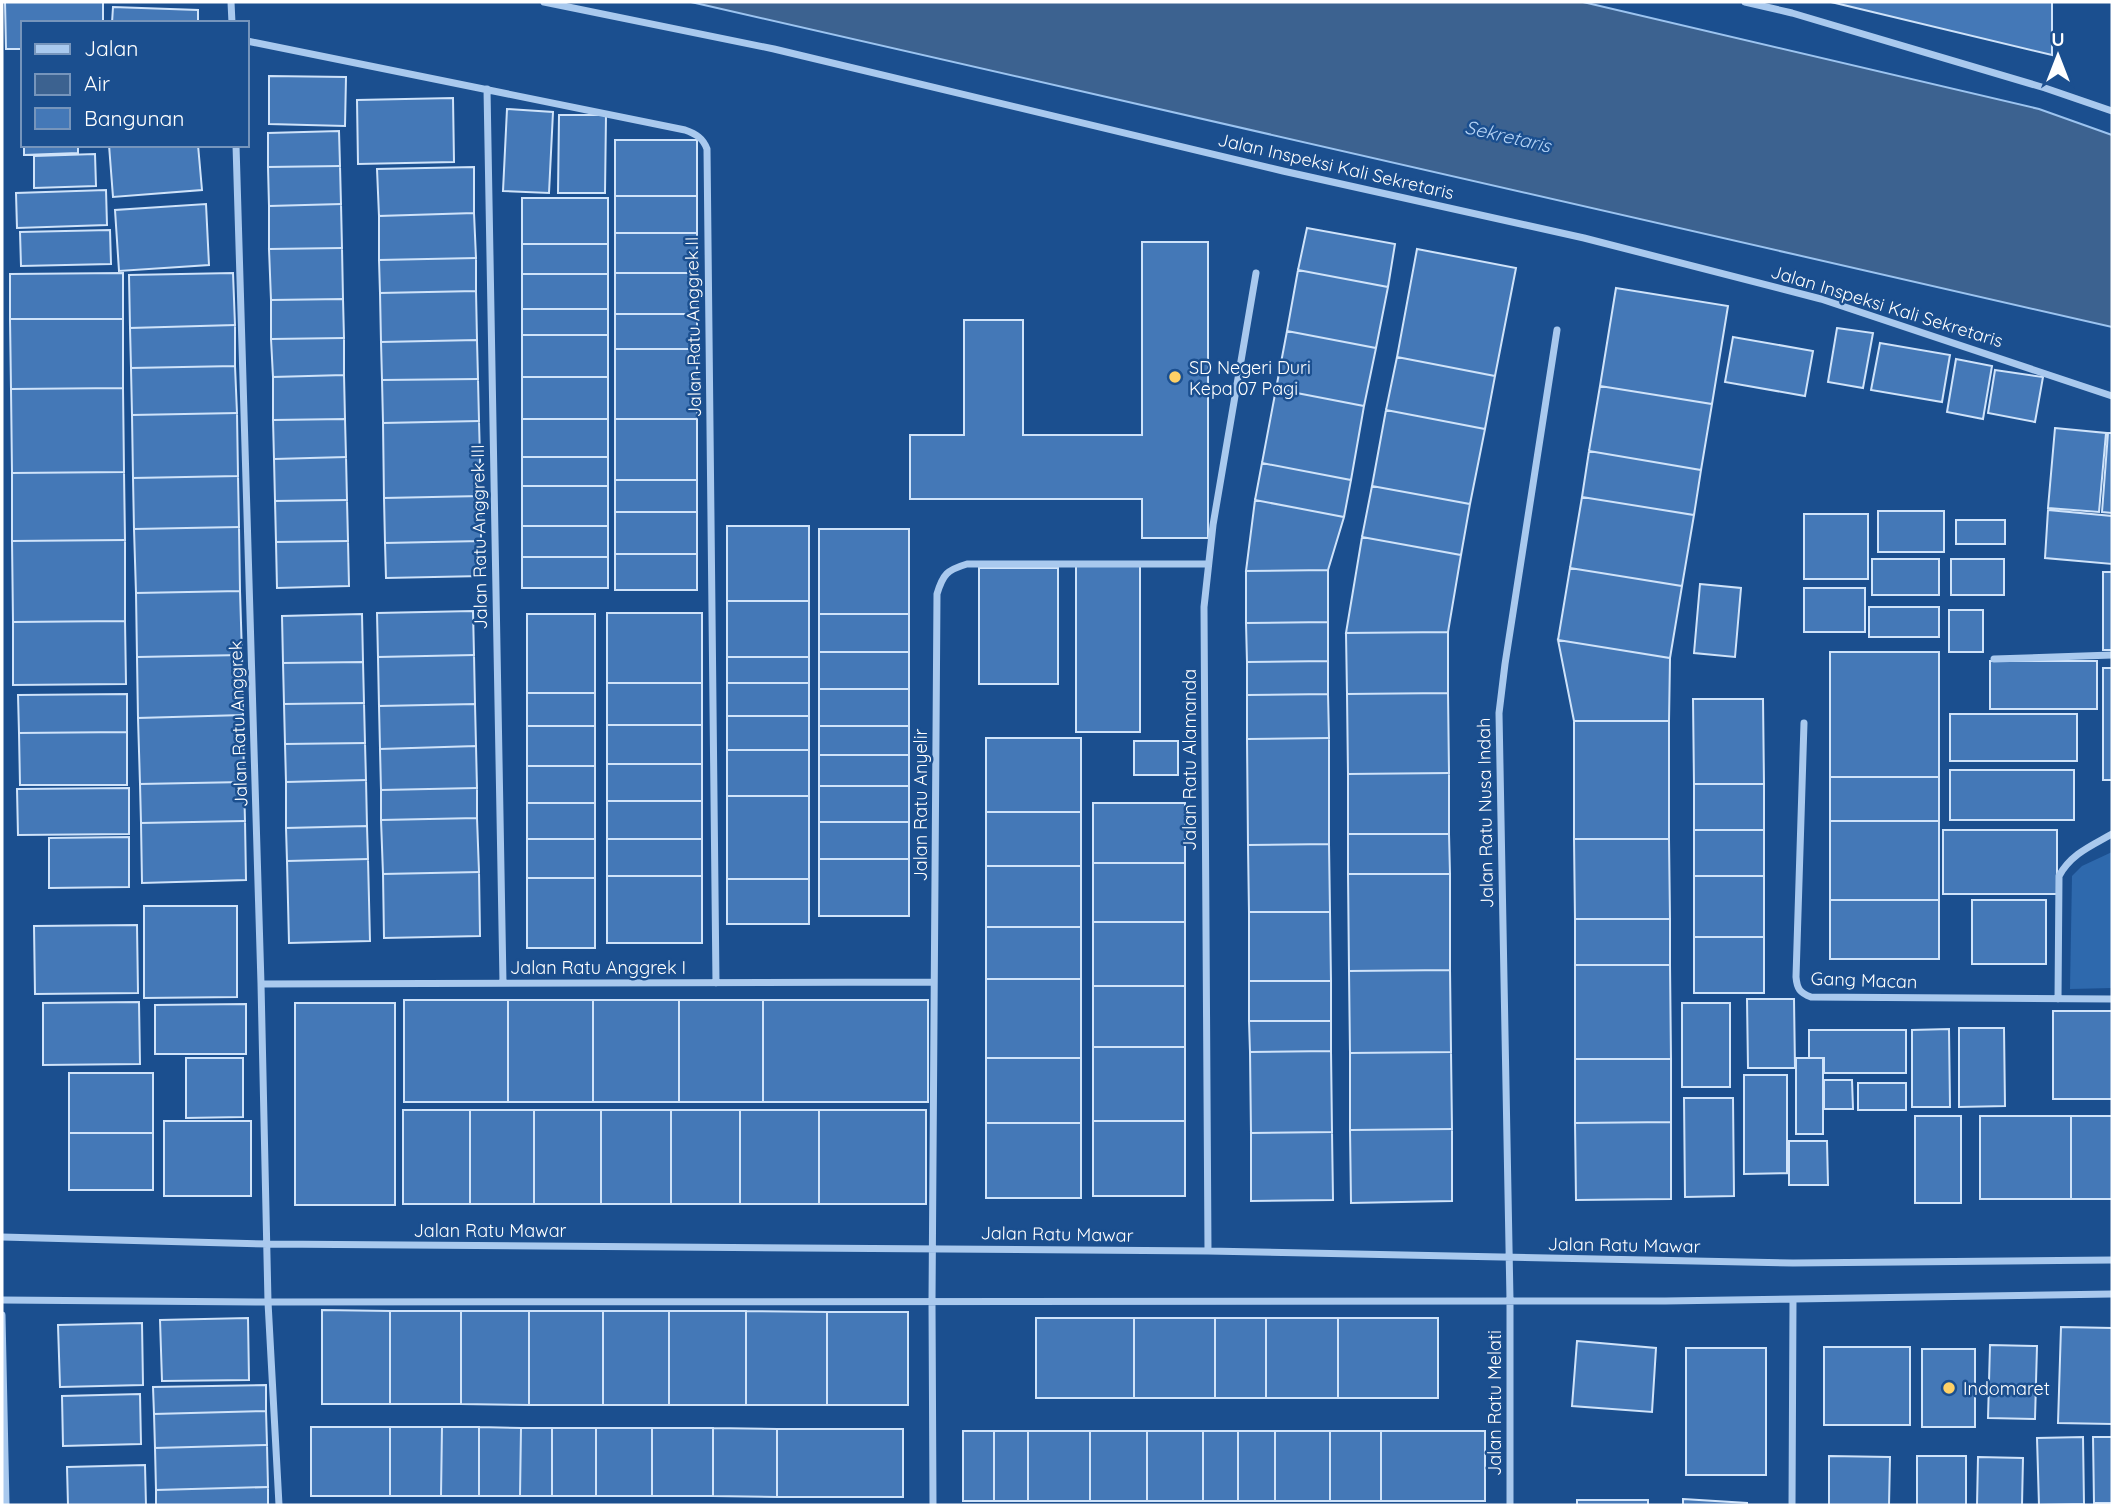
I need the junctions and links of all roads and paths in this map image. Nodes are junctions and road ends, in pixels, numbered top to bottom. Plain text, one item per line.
1 (231, 2) edge
2 (544, 2) edge
3 (1745, 2) edge
4 (232, 21) edge
5 (248, 41) edge
6 (486, 89) junction
7 (2112, 111) edge
8 (236, 147) edge
9 (1256, 273) dead end
10 (1557, 330) dead end
11 (2112, 396) edge
12 (1207, 564) junction
13 (2112, 655) edge
14 (1994, 659) dead end
15 (1804, 723) dead end
16 (2112, 834) edge
17 (934, 982) junction
18 (503, 983) junction
19 (716, 983) junction
20 (261, 984) junction
21 (2058, 999) junction
22 (2112, 999) edge
23 (2, 1237) edge
24 (268, 1244) junction
25 (932, 1248) junction
26 (1208, 1251) junction
27 (1508, 1259) junction
28 (2112, 1260) edge
29 (2112, 1294) edge
30 (2, 1300) edge
31 (1510, 1300) junction
32 (1793, 1300) junction
33 (268, 1302) junction
34 (932, 1302) junction
35 (2, 1315) edge
36 (6, 1505) edge
37 (279, 1505) edge
38 (933, 1505) edge
39 (1510, 1505) edge
40 (1791, 1505) edge

1 - 4 street
2 - 11 street, Jalan Inspeksi Kali Sekretaris
3 - 7 street
5 - 6 street, Jalan Ratu Anggrek II
6 - 18 street, Jalan Ratu Anggrek III
6 - 19 street, Jalan Ratu Anggrek II
8 - 20 street, Jalan Ratu Anggrek
9 - 12 street, Jalan Ratu Alamanda
10 - 27 street, Jalan Ratu Nusa Indah
12 - 17 street, Jalan Ratu Anyelir
12 - 26 street, Jalan Ratu Alamanda
13 - 14 street
15 - 21 street, Gang Macan
16 - 21 street
17 - 19 street, Jalan Ratu Anggrek I
17 - 25 street, Jalan Ratu Anyelir
18 - 19 street, Jalan Ratu Anggrek I
18 - 20 street, Jalan Ratu Anggrek I
20 - 24 street, Jalan Ratu Anggrek
21 - 22 street, Gang Macan
23 - 24 street, Jalan Ratu Mawar
24 - 25 street, Jalan Ratu Mawar
24 - 33 street, Jalan Ratu Anggrek
25 - 26 street, Jalan Ratu Mawar
25 - 34 street, Jalan Ratu Anyelir
26 - 27 street, Jalan Ratu Mawar
27 - 28 street, Jalan Ratu Mawar
27 - 31 street, Jalan Ratu Nusa Indah
29 - 32 street
30 - 33 street
31 - 32 street
31 - 34 street
31 - 39 street, Jalan Ratu Melati
32 - 40 street
33 - 34 street
33 - 37 street, Jalan Ratu Anggrek
34 - 38 street, Jalan Ratu Anyelir
35 - 36 street

